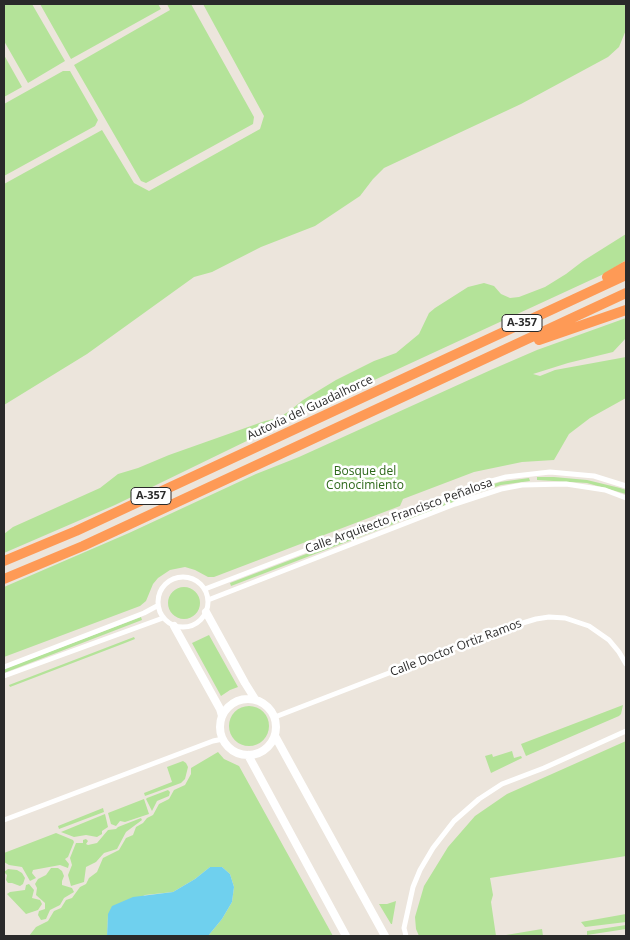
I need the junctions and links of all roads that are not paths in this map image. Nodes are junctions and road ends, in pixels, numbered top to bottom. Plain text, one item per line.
1 (626, 266) edge
2 (626, 275) edge
3 (626, 293) edge
4 (626, 310) edge
5 (507, 349) junction
6 (419, 371) junction
7 (626, 486) edge
8 (626, 498) edge
9 (4, 561) edge
10 (4, 579) edge
11 (205, 589) junction
12 (208, 600) junction
13 (158, 606) junction
14 (206, 612) junction
15 (163, 618) junction
16 (174, 626) junction
17 (626, 664) edge
18 (4, 667) edge
19 (4, 676) edge
20 (255, 699) junction
21 (222, 716) junction
22 (275, 717) junction
23 (626, 731) edge
24 (275, 736) junction
25 (223, 739) junction
26 (248, 755) junction
27 (4, 820) edge
28 (346, 936) edge
29 (385, 936) edge
30 (406, 936) edge

1 - 6 highway
2 - 6 highway, Autovía del Guadalhorce / A-357
3 - 5 highway, A-357
4 - 5 highway
5 - 10 highway, A-357
6 - 9 highway, Autovía del Guadalhorce / A-357
7 - 11 street, Calle Arquitecto Francisco Peñalosa
8 - 12 street, Calle Arquitecto Francisco Peñalosa
11 - 12 street
11 - 13 street
12 - 14 street
13 - 15 street
13 - 18 street
14 - 16 street
14 - 20 street
15 - 16 street
15 - 19 street
16 - 21 street
17 - 22 street, Calle Doctor Ortiz Ramos
20 - 21 street
20 - 22 street
21 - 25 street
22 - 24 street
23 - 30 street
24 - 26 street
24 - 29 street
25 - 26 street
25 - 27 street
26 - 28 street

